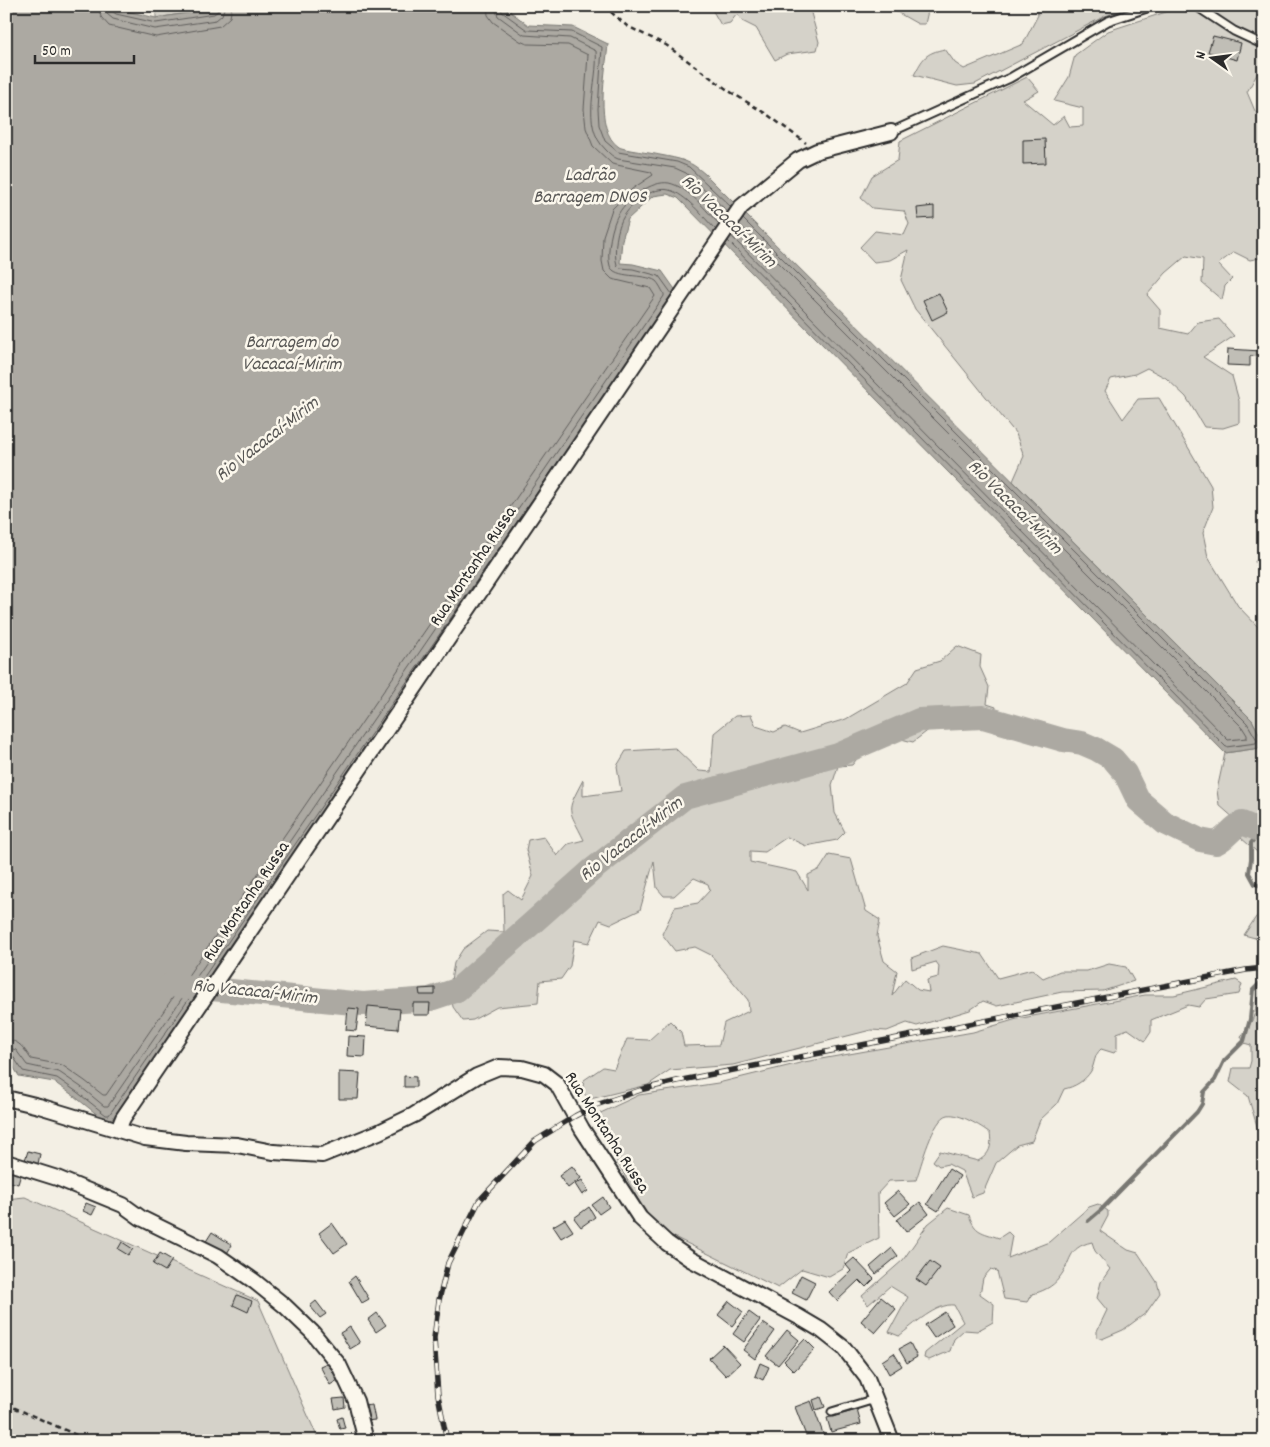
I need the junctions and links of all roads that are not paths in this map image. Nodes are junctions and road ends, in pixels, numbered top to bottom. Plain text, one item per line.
1 (1153, 6) edge
2 (1196, 6) edge
3 (1264, 46) edge
4 (891, 132) joint
5 (6, 1098) edge
6 (118, 1130) junction
7 (6, 1162) edge
8 (875, 1398) junction
9 (832, 1412) dead end
10 (366, 1441) edge
11 (892, 1441) edge

1 - 4 lane
2 - 3 lane
4 - 6 street, Rua Montanha Russa
5 - 6 street
6 - 8 street, Rua Montanha Russa
7 - 10 street
8 - 9 lane
8 - 11 street, Rua Montanha Russa

